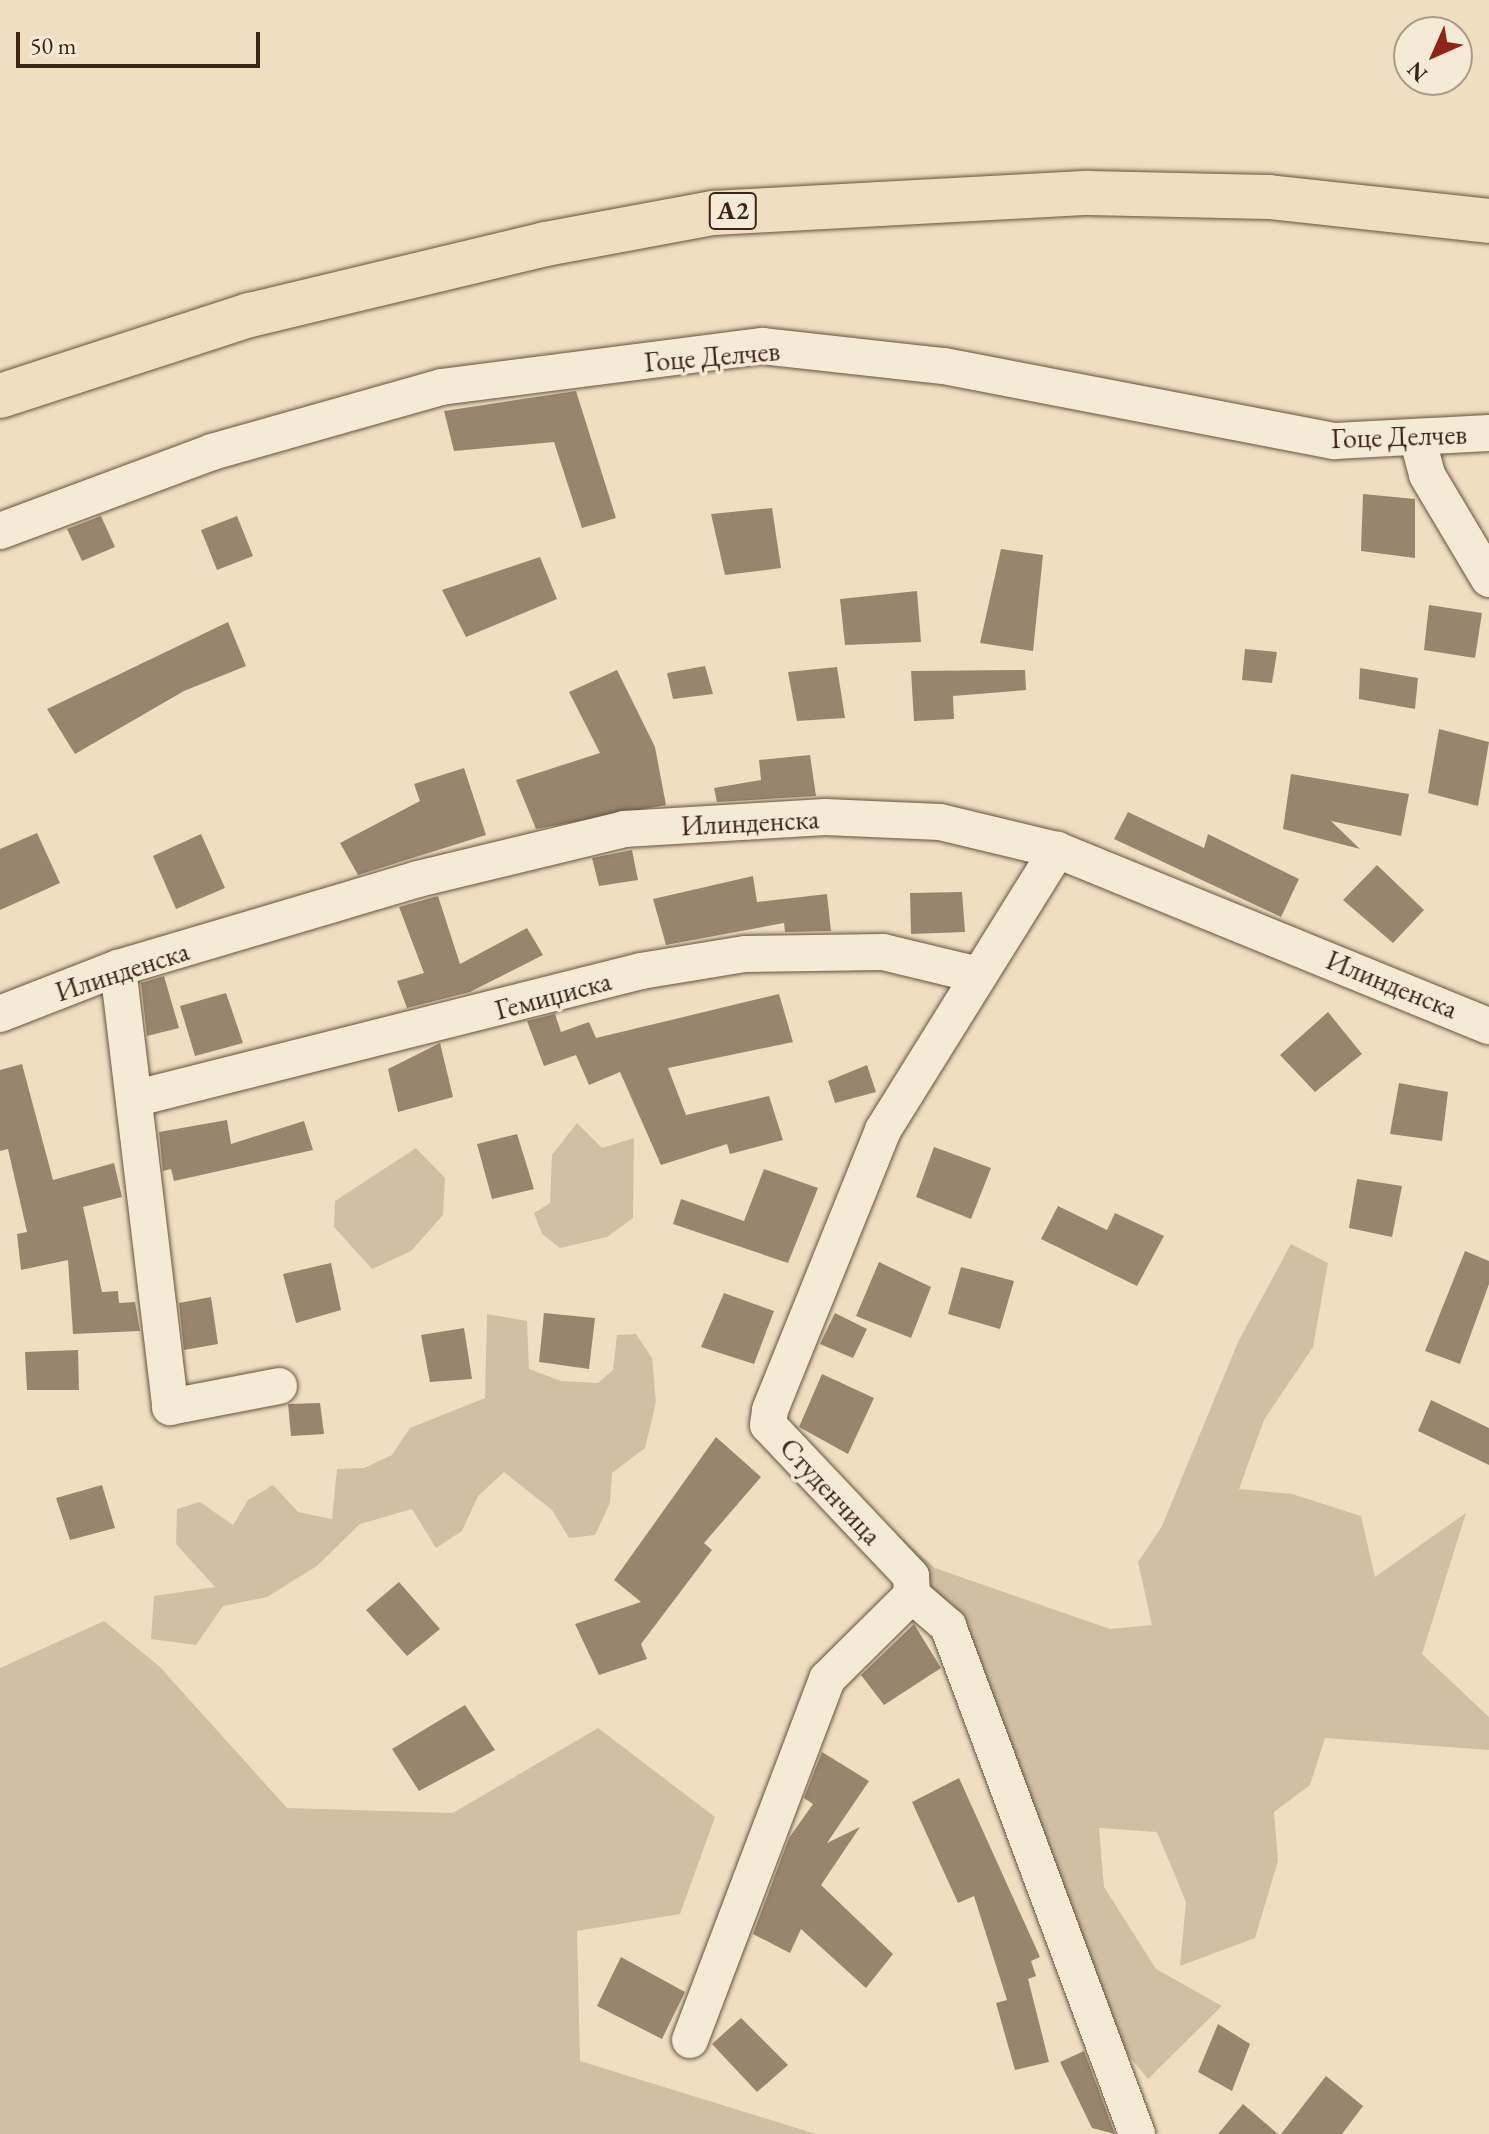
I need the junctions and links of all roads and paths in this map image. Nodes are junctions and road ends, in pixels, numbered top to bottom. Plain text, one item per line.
1 (1489, 221) edge
2 (0, 396) edge
3 (1489, 433) edge
4 (1417, 437) junction
5 (0, 531) edge
6 (1489, 579) edge
7 (1057, 850) junction
8 (118, 968) junction
9 (974, 974) junction
10 (0, 1014) edge
11 (1489, 1026) edge
12 (137, 1098) junction
13 (279, 1386) dead end
14 (912, 1595) junction
15 (690, 2040) dead end
16 (1137, 2134) edge

1 - 2 main road, A2
3 - 4 street, Гоце Делчев
4 - 5 street, Гоце Делчев
4 - 6 street
7 - 8 street, Илинденска
7 - 9 street, Студенчица
7 - 11 street, Илинденска
8 - 10 street, Илинденска
8 - 12 street
9 - 12 street, Гемиџиска
9 - 14 street, Студенчица
12 - 13 street
14 - 15 street
14 - 16 street

